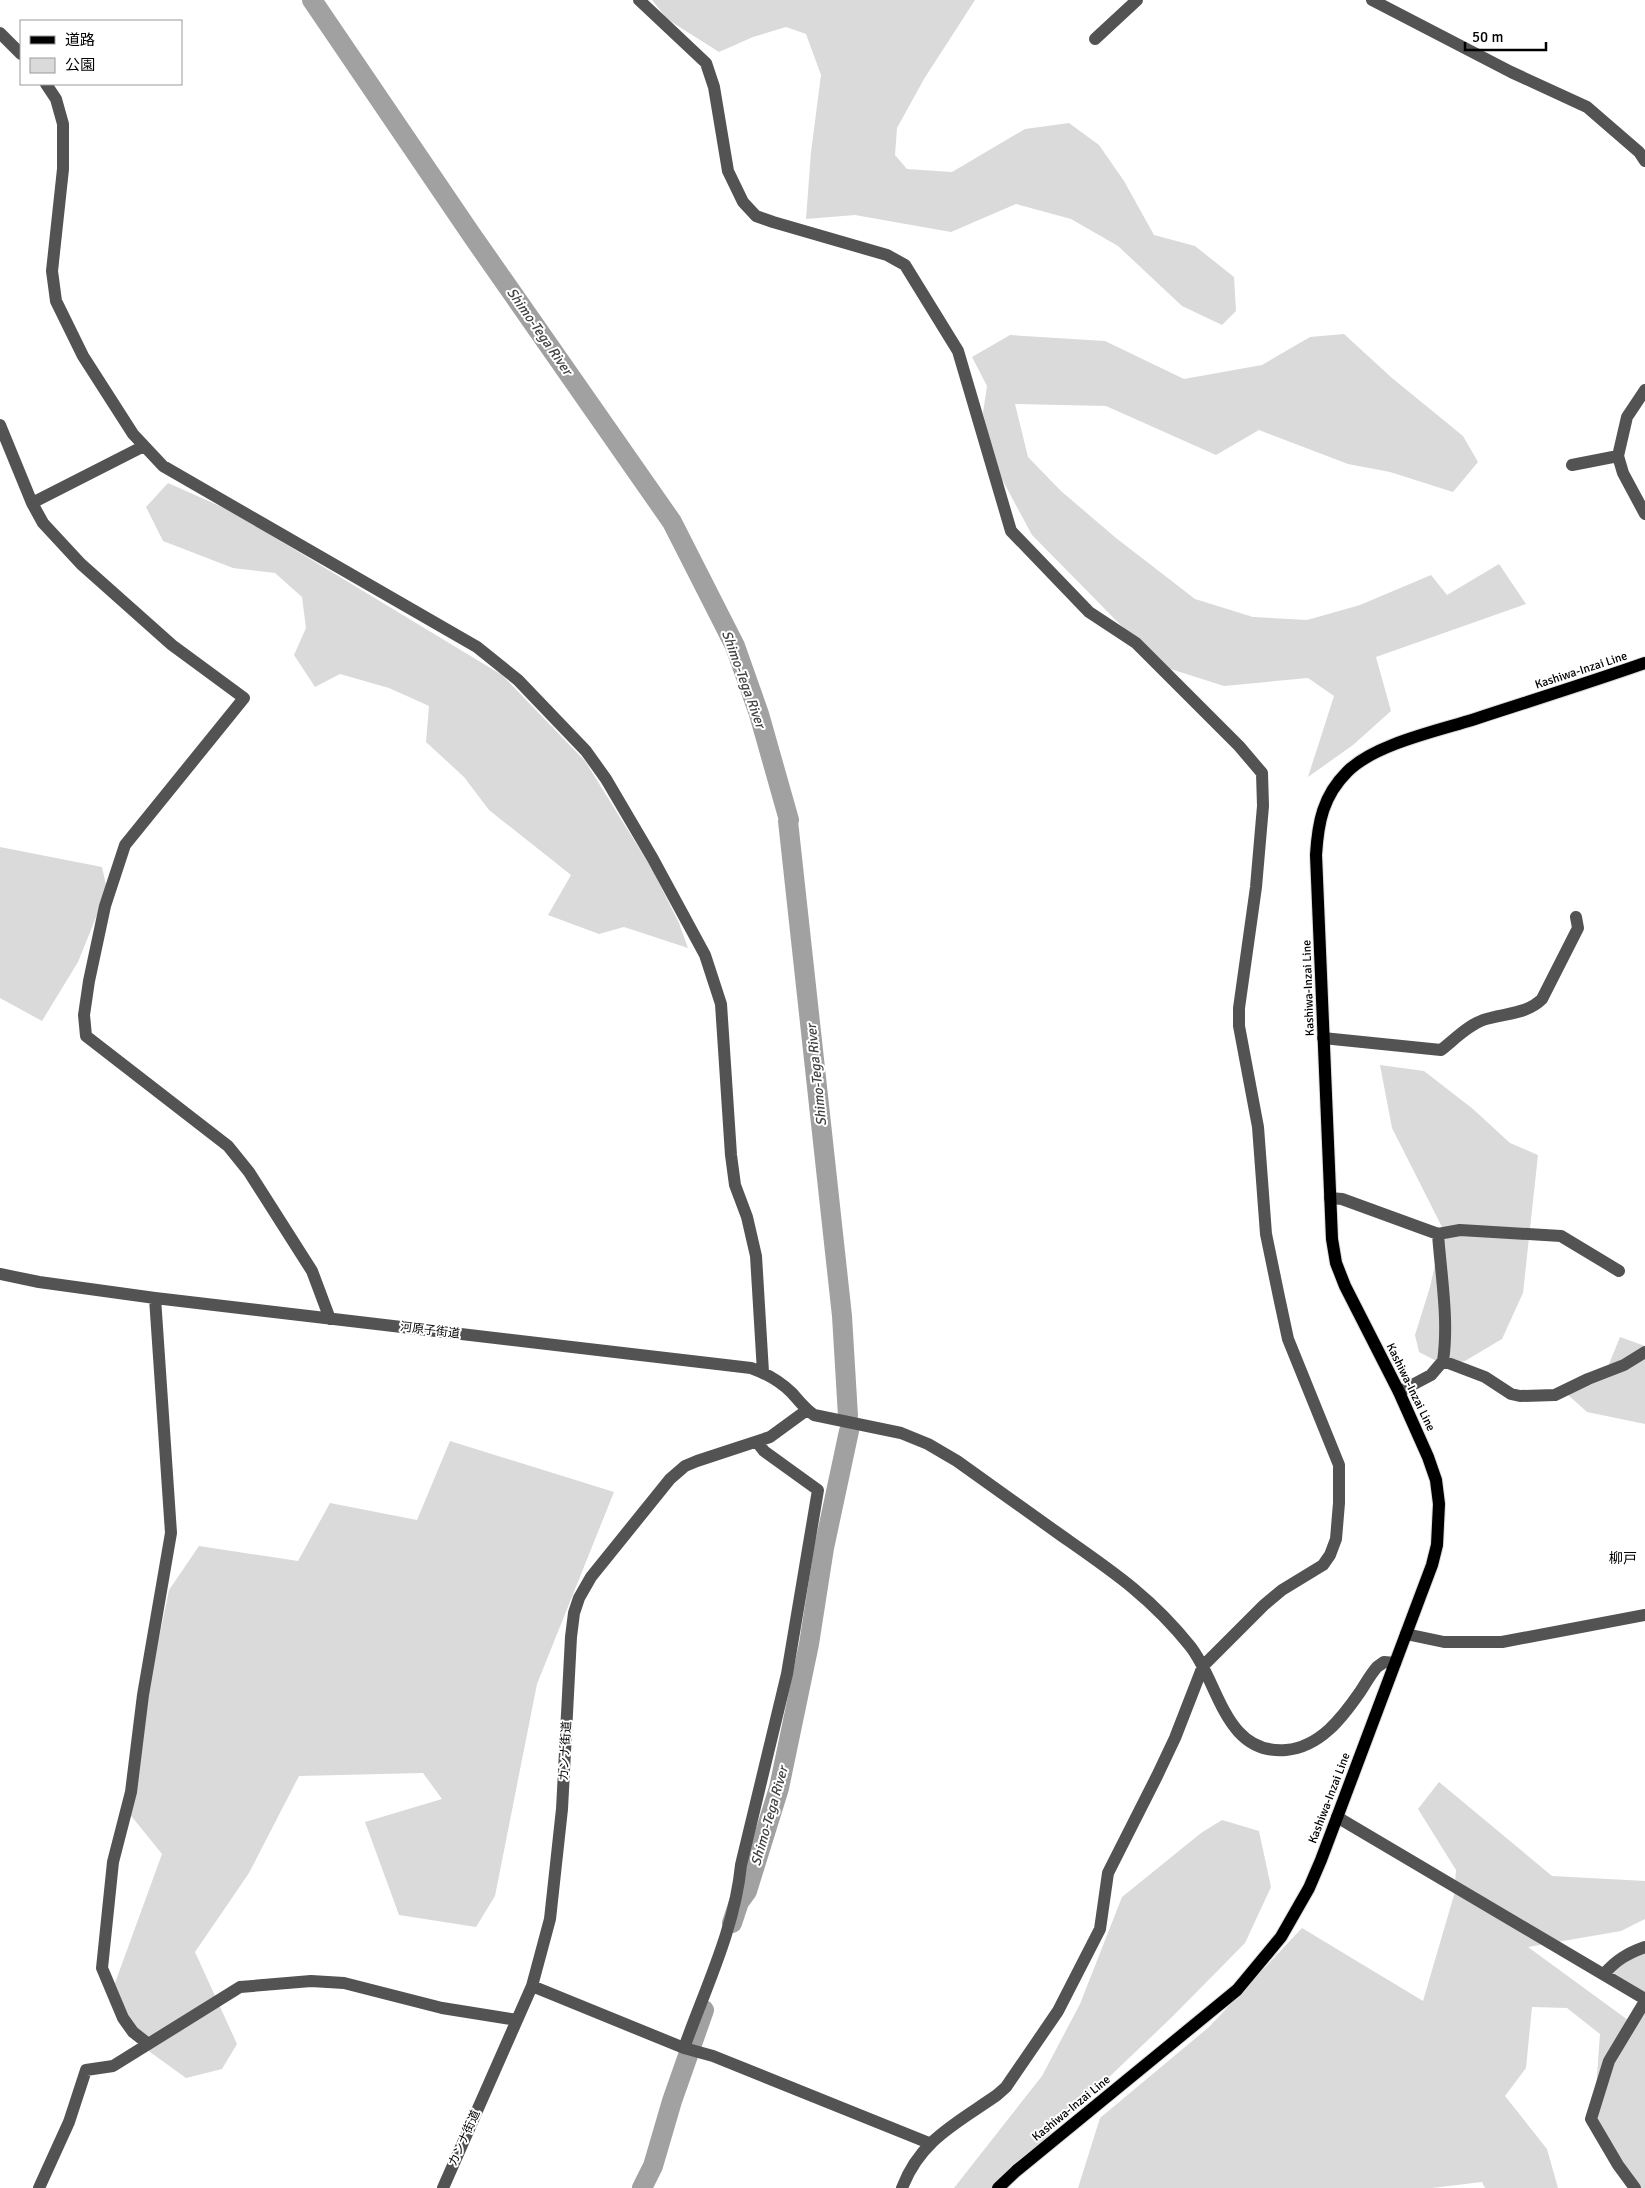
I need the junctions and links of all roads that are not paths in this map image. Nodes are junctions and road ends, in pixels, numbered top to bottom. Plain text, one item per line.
1 (639, 0) edge
2 (1137, 0) edge
3 (1372, 0) edge
4 (0, 33) edge
5 (1096, 39) dead end
6 (20, 53) edge
7 (47, 85) edge
8 (1643, 151) edge
9 (1645, 390) edge
10 (0, 425) edge
11 (144, 446) junction
12 (1618, 456) junction
13 (1572, 465) dead end
14 (32, 503) junction
15 (1645, 514) edge
16 (1645, 663) edge
17 (1576, 917) dead end
18 (1323, 1038) junction
19 (1330, 1198) junction
20 (1438, 1234) junction
21 (1619, 1271) dead end
22 (0, 1274) edge
23 (155, 1298) junction
24 (330, 1319) junction
25 (1645, 1352) edge
26 (1443, 1361) junction
27 (763, 1372) junction
28 (1400, 1392) junction
29 (806, 1410) junction
30 (757, 1442) junction
31 (1645, 1615) edge
32 (1406, 1634) junction
33 (1395, 1663) junction
34 (1203, 1666) junction
35 (1337, 1817) junction
36 (1645, 1947) edge
37 (1604, 1974) junction
38 (532, 1986) junction
39 (1645, 2000) edge
40 (517, 2020) junction
41 (147, 2043) junction
42 (684, 2048) junction
43 (929, 2143) junction
44 (39, 2188) edge
45 (443, 2188) edge
46 (902, 2188) edge
47 (998, 2188) edge
48 (1635, 2188) edge

1 - 34 street
2 - 5 street
3 - 8 street
4 - 6 street
7 - 11 street
9 - 12 street
10 - 14 street
11 - 14 street
11 - 27 street
12 - 13 street
12 - 15 street
14 - 24 street
16 - 18 main road, Kashiwa-Inzai Line
17 - 18 street
18 - 19 main road, Kashiwa-Inzai Line
19 - 20 street
19 - 28 main road, Kashiwa-Inzai Line
20 - 21 street
20 - 26 street
22 - 23 street, 河原子街道
23 - 24 street, 河原子街道
23 - 41 street
24 - 27 street, 河原子街道
25 - 26 street
26 - 28 street
27 - 29 street, 河原子街道
28 - 32 main road, Kashiwa-Inzai Line
29 - 30 street, カンナ街道
29 - 34 street, 河原子街道
30 - 38 street, カンナ街道
30 - 42 street
31 - 32 street
32 - 33 main road, Kashiwa-Inzai Line
33 - 34 street, 河原子街道
33 - 35 main road, Kashiwa-Inzai Line
34 - 43 street
35 - 37 street
35 - 47 main road, Kashiwa-Inzai Line
36 - 37 street
37 - 39 street
38 - 40 street, カンナ街道
38 - 42 street
39 - 48 street
40 - 41 street
40 - 45 street, カンナ街道
41 - 44 street
42 - 43 street
43 - 46 street

